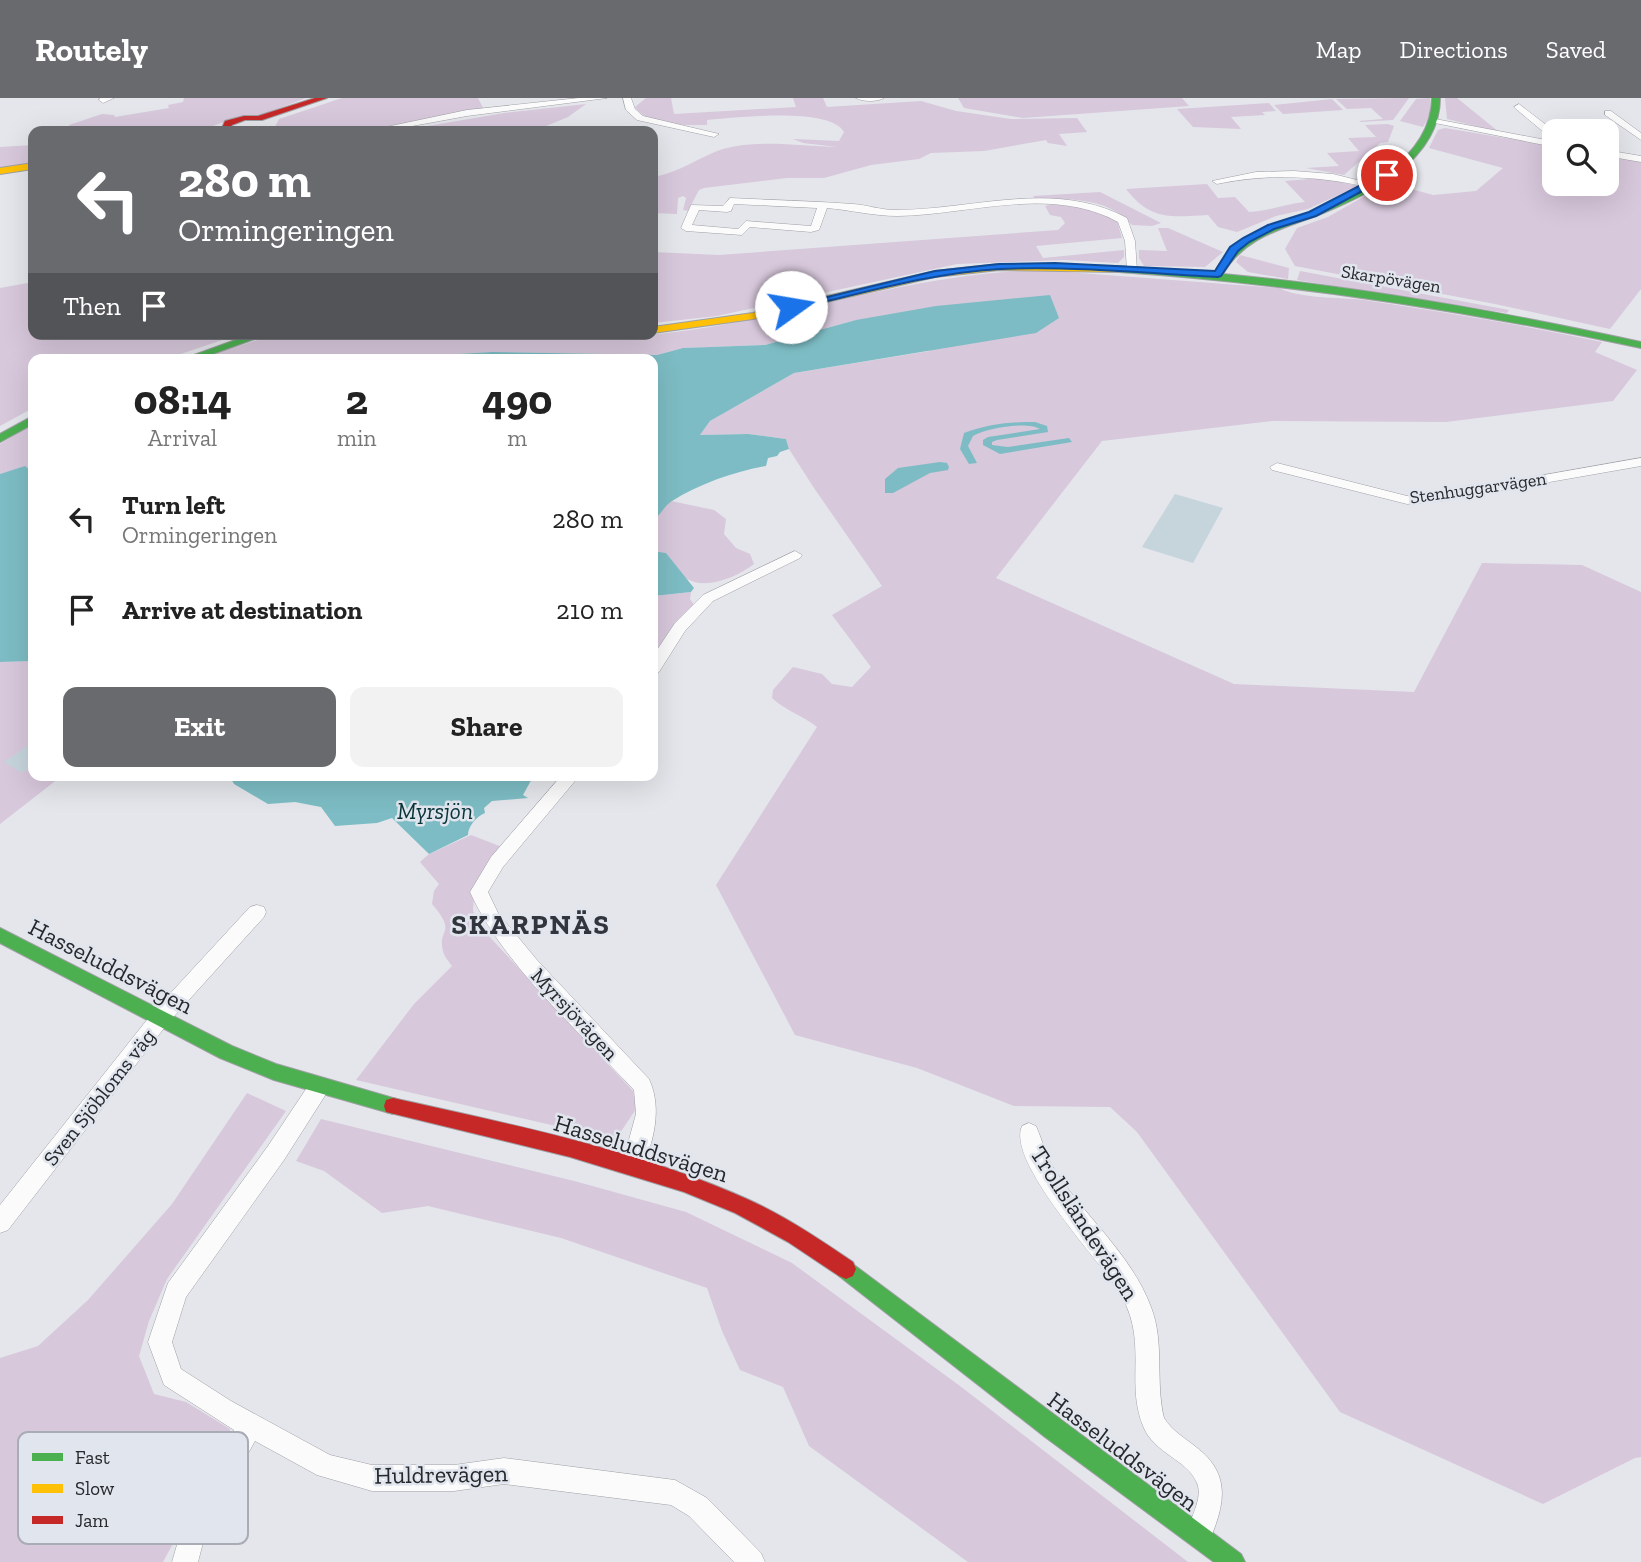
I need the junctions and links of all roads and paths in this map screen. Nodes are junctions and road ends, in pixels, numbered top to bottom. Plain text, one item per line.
1 (323, 98) edge
2 (536, 98) edge
3 (603, 98) edge
4 (627, 98) edge
5 (860, 98) edge
6 (880, 98) edge
7 (1436, 98) edge
8 (515, 107) junction
9 (1519, 107) dead end
10 (1608, 113) dead end
11 (1436, 122) junction
12 (260, 126) edge
13 (396, 126) edge
14 (1542, 126) edge
15 (714, 134) dead end
16 (1641, 137) edge
17 (1542, 141) edge
18 (1619, 155) edge
19 (1641, 159) edge
20 (28, 167) edge
21 (0, 171) edge
22 (1217, 181) dead end
23 (1372, 185) junction
24 (823, 206) junction
25 (718, 231) junction
26 (713, 244) dead end
27 (1132, 270) junction
28 (1218, 274) junction
29 (658, 329) edge
30 (245, 340) edge
31 (1641, 345) edge
32 (203, 354) edge
33 (28, 422) edge
34 (0, 439) edge
35 (1641, 463) edge
36 (1277, 467) dead end
37 (795, 555) dead end
38 (658, 660) edge
39 (567, 781) edge
40 (257, 912) dead end
41 (0, 935) edge
42 (161, 1017) junction
43 (319, 1087) junction
44 (1029, 1133) dead end
45 (634, 1165) junction
46 (0, 1222) edge
47 (250, 1426) junction
48 (247, 1432) edge
49 (1199, 1535) junction
50 (190, 1544) edge
51 (185, 1562) edge
52 (752, 1562) edge
53 (1233, 1562) edge

1 - 12 street
2 - 8 street
3 - 8 street
4 - 15 street
5 - 6 street
7 - 11 street
8 - 13 street
9 - 14 street
10 - 16 street
11 - 17 street
11 - 23 street
18 - 19 street
20 - 21 street
22 - 23 street
23 - 28 street
24 - 25 street
24 - 25 street
24 - 27 street
25 - 26 street
27 - 28 street, Skarpövägen
27 - 29 street, Skarpövägen
28 - 31 street, Skarpövägen
30 - 32 street
33 - 34 street
35 - 36 street, Stenhuggarvägen
37 - 38 street
39 - 45 street, Myrsjövägen
40 - 42 street, Sven Sjöbloms väg
41 - 42 street, Hasseluddsvägen
42 - 43 street, Hasseluddsvägen
42 - 46 street, Sven Sjöbloms väg
43 - 45 street, Hasseluddsvägen
43 - 47 street, Huldrevägen
44 - 49 street, Trollsländevägen
45 - 49 street, Hasseluddsvägen
47 - 48 street
47 - 52 street, Huldrevägen
49 - 53 street, Hasseluddsvägen
50 - 51 street

